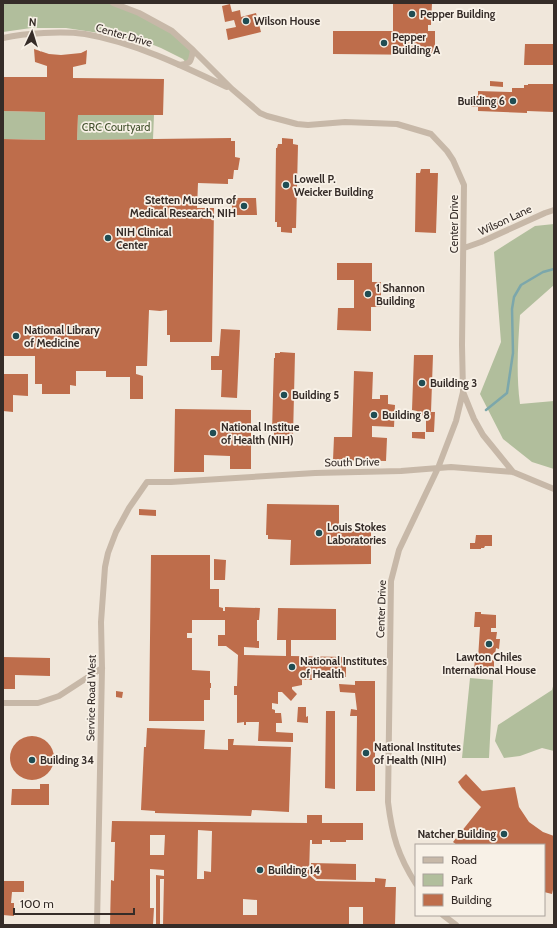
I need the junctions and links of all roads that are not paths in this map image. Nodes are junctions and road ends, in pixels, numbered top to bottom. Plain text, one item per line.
1 (113, 3) edge
2 (3, 38) edge
3 (193, 50) junction
4 (177, 65) junction
5 (232, 89) junction
6 (554, 210) edge
7 (464, 248) junction
8 (464, 392) junction
9 (438, 468) junction
10 (513, 472) junction
11 (147, 482) joint
12 (554, 489) edge
13 (102, 668) junction
14 (3, 703) edge
15 (415, 882) edge
16 (444, 916) edge
17 (97, 925) edge
18 (456, 925) edge

1 - 3 street, Center Drive
2 - 4 street, Center Drive
3 - 4 street
3 - 5 street, Center Drive
4 - 5 street, Center Drive
5 - 7 street, Center Drive
6 - 7 street, Wilson Lane
7 - 8 street, Center Drive
8 - 9 street, Center Drive
8 - 10 street, Center Drive
9 - 10 street, South Drive
9 - 11 street, South Drive
9 - 15 street, Center Drive
10 - 12 street, South Drive
11 - 13 street, Service Road West
13 - 14 street
13 - 17 street, Service Road West
16 - 18 street

